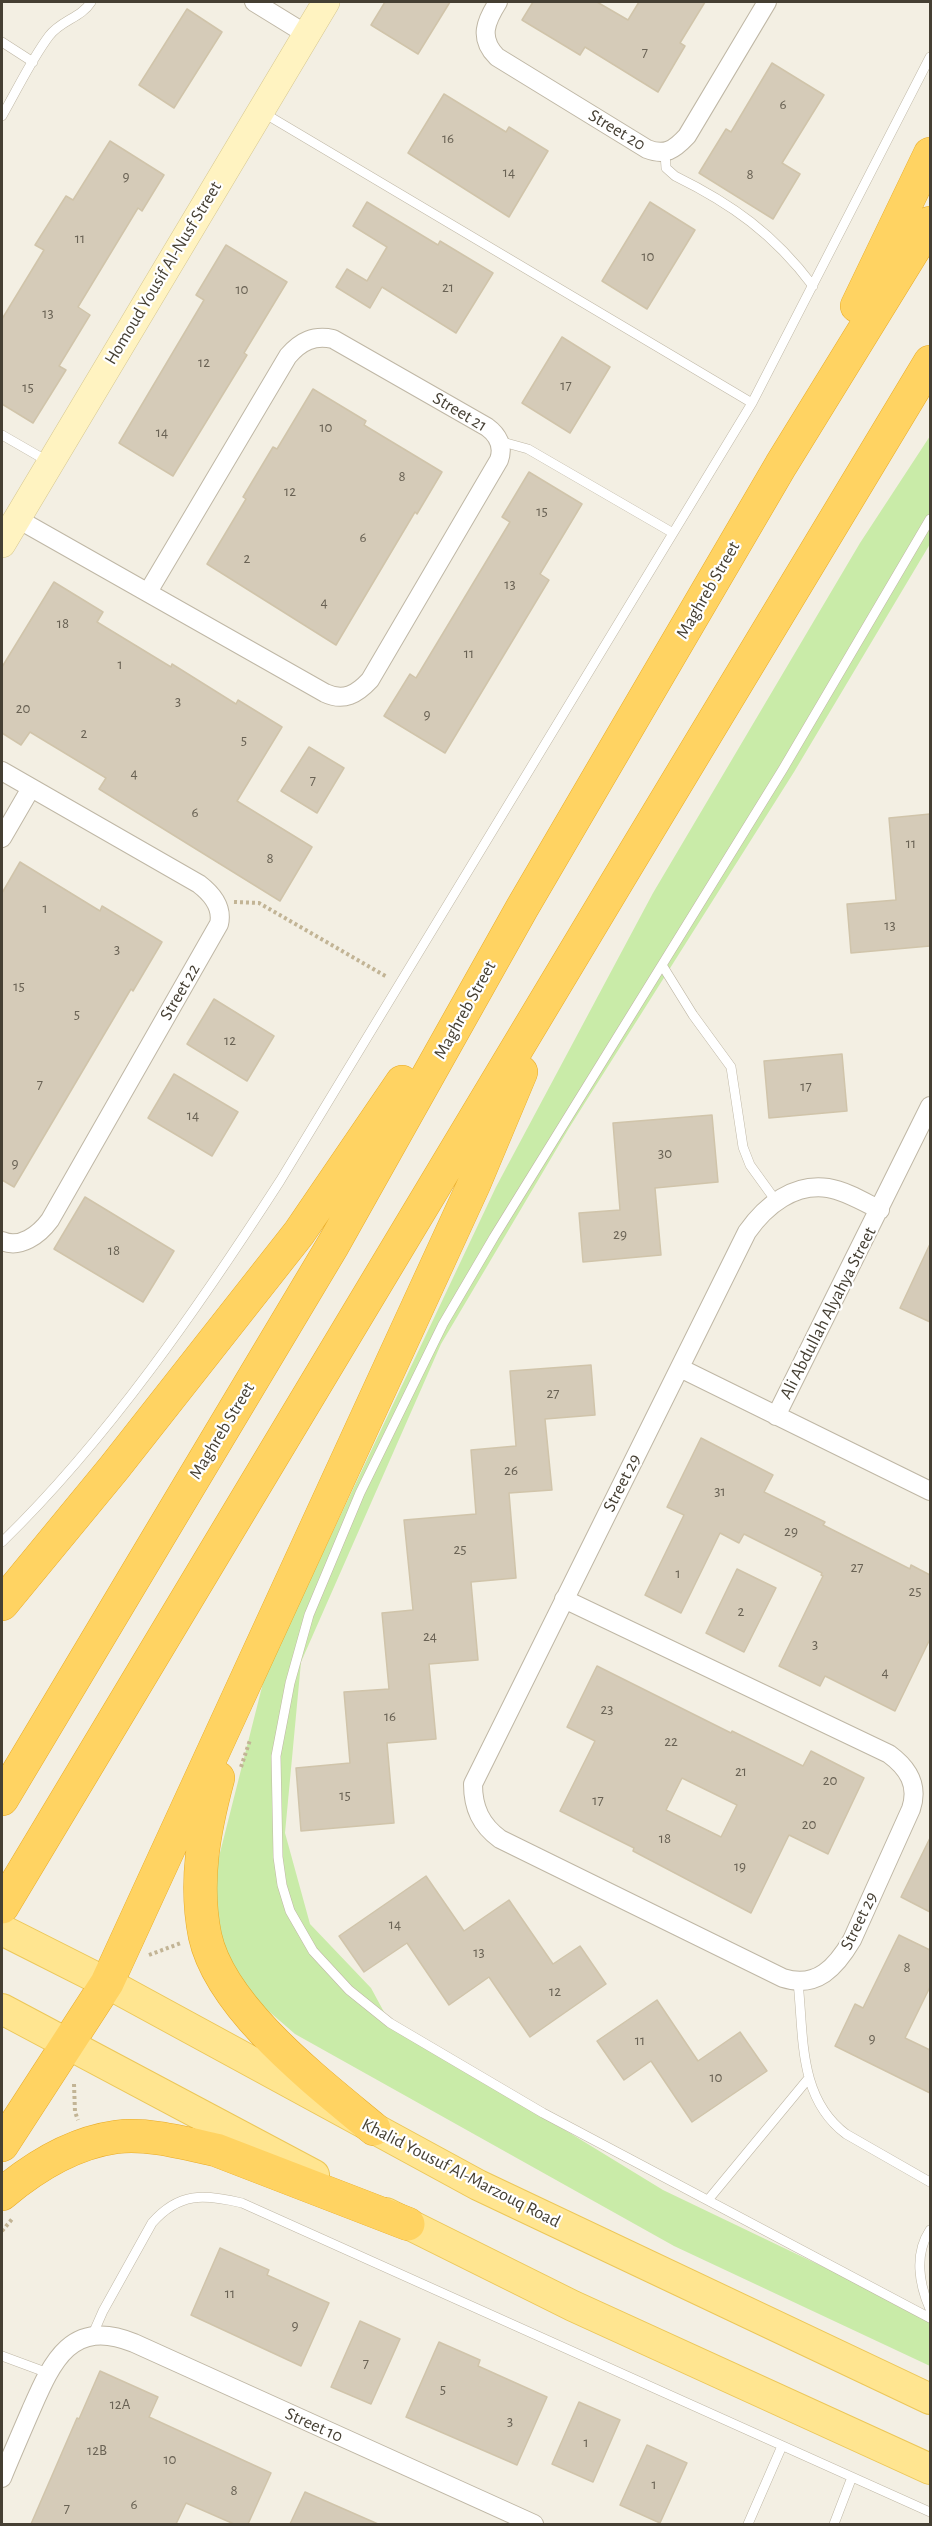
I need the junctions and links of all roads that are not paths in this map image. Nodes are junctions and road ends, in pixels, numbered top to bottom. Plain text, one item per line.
1 (91, 2) edge
2 (254, 2) edge
3 (326, 2) edge
4 (498, 2) edge
5 (767, 2) edge
6 (306, 34) junction
7 (2, 42) edge
8 (930, 57) edge
9 (33, 62) junction
10 (260, 111) junction
11 (2, 116) edge
12 (665, 153) junction
13 (930, 154) edge
14 (930, 222) edge
15 (813, 286) junction
16 (930, 362) edge
17 (930, 381) edge
18 (752, 403) junction
19 (2, 435) edge
20 (499, 441) junction
21 (50, 462) junction
22 (782, 465) junction
23 (843, 506) junction
24 (16, 518) junction
25 (930, 519) edge
26 (673, 533) junction
27 (2, 544) edge
28 (148, 592) junction
29 (2, 771) edge
30 (31, 788) junction
31 (2, 838) edge
32 (522, 908) junction
33 (662, 965) junction
34 (565, 966) junction
35 (930, 1106) edge
36 (776, 1202) junction
37 (880, 1210) junction
38 (2, 1240) edge
39 (680, 1368) junction
40 (776, 1416) junction
41 (930, 1491) edge
42 (2, 1542) edge
43 (564, 1599) junction
44 (4, 1601) edge
45 (242, 1691) junction
46 (2, 1799) edge
47 (2, 1907) edge
48 (2, 1930) edge
49 (798, 1982) junction
50 (107, 1983) junction
51 (2, 2009) edge
52 (66, 2044) junction
53 (808, 2079) junction
54 (375, 2129) junction
55 (2, 2145) edge
56 (930, 2182) edge
57 (2, 2194) edge
58 (708, 2200) junction
59 (408, 2224) junction
60 (930, 2230) edge
61 (930, 2308) edge
62 (930, 2318) edge
63 (92, 2336) junction
64 (2, 2356) edge
65 (48, 2373) junction
66 (930, 2399) edge
67 (782, 2446) junction
68 (930, 2469) edge
69 (852, 2477) junction
70 (2, 2478) edge
71 (930, 2512) edge
72 (534, 2524) edge
73 (748, 2524) edge
74 (834, 2524) edge

1 - 9 lane
2 - 6 street
3 - 6 street, Homoud Yousif Al-Nusf Street
4 - 12 street, Street 20
5 - 12 street, Street 20
6 - 10 street, Homoud Yousif Al-Nusf Street
7 - 9 lane
8 - 15 lane
9 - 11 lane
10 - 18 lane
10 - 21 street, Homoud Yousif Al-Nusf Street
12 - 15 lane
13 - 22 highway
14 - 22 highway, Maghreb Street
15 - 18 lane
16 - 23 highway
17 - 23 highway
18 - 26 lane
19 - 21 lane
20 - 26 lane
20 - 28 street, Street 21
20 - 28 street, Street 21
21 - 24 street, Homoud Yousif Al-Nusf Street
22 - 32 highway, Maghreb Street
23 - 34 highway
24 - 27 street, Homoud Yousif Al-Nusf Street
24 - 28 street, Street 21
25 - 33 lane
26 - 42 lane
29 - 30 street
30 - 31 street
30 - 38 street, Street 22
32 - 44 highway
32 - 46 highway, Maghreb Street
33 - 36 lane
33 - 58 lane
34 - 45 highway
34 - 47 highway
35 - 37 street, Ali Abdullah Alyahya Street
36 - 37 street, Ali Abdullah Alyahya Street
36 - 39 street, Ali Abdullah Alyahya Street
37 - 40 street, Ali Abdullah Alyahya Street
39 - 40 street
39 - 43 street, Street 29
40 - 41 street
43 - 49 street, Street 29
43 - 49 street, Street 29
45 - 50 highway
45 - 54 highway
48 - 50 main road, Khalid Yousuf Al-Marzouq Road
49 - 53 lane
50 - 52 highway
50 - 54 main road, Khalid Yousuf Al-Marzouq Road
51 - 52 main road
52 - 55 highway
52 - 59 main road
53 - 56 lane
53 - 58 lane
54 - 66 main road, Khalid Yousuf Al-Marzouq Road
57 - 59 highway
58 - 62 lane
59 - 68 main road
60 - 61 lane
63 - 65 street
63 - 67 lane
63 - 72 street, Street 10
64 - 65 lane
65 - 70 street
67 - 69 lane
67 - 73 lane
69 - 71 lane
69 - 74 lane

